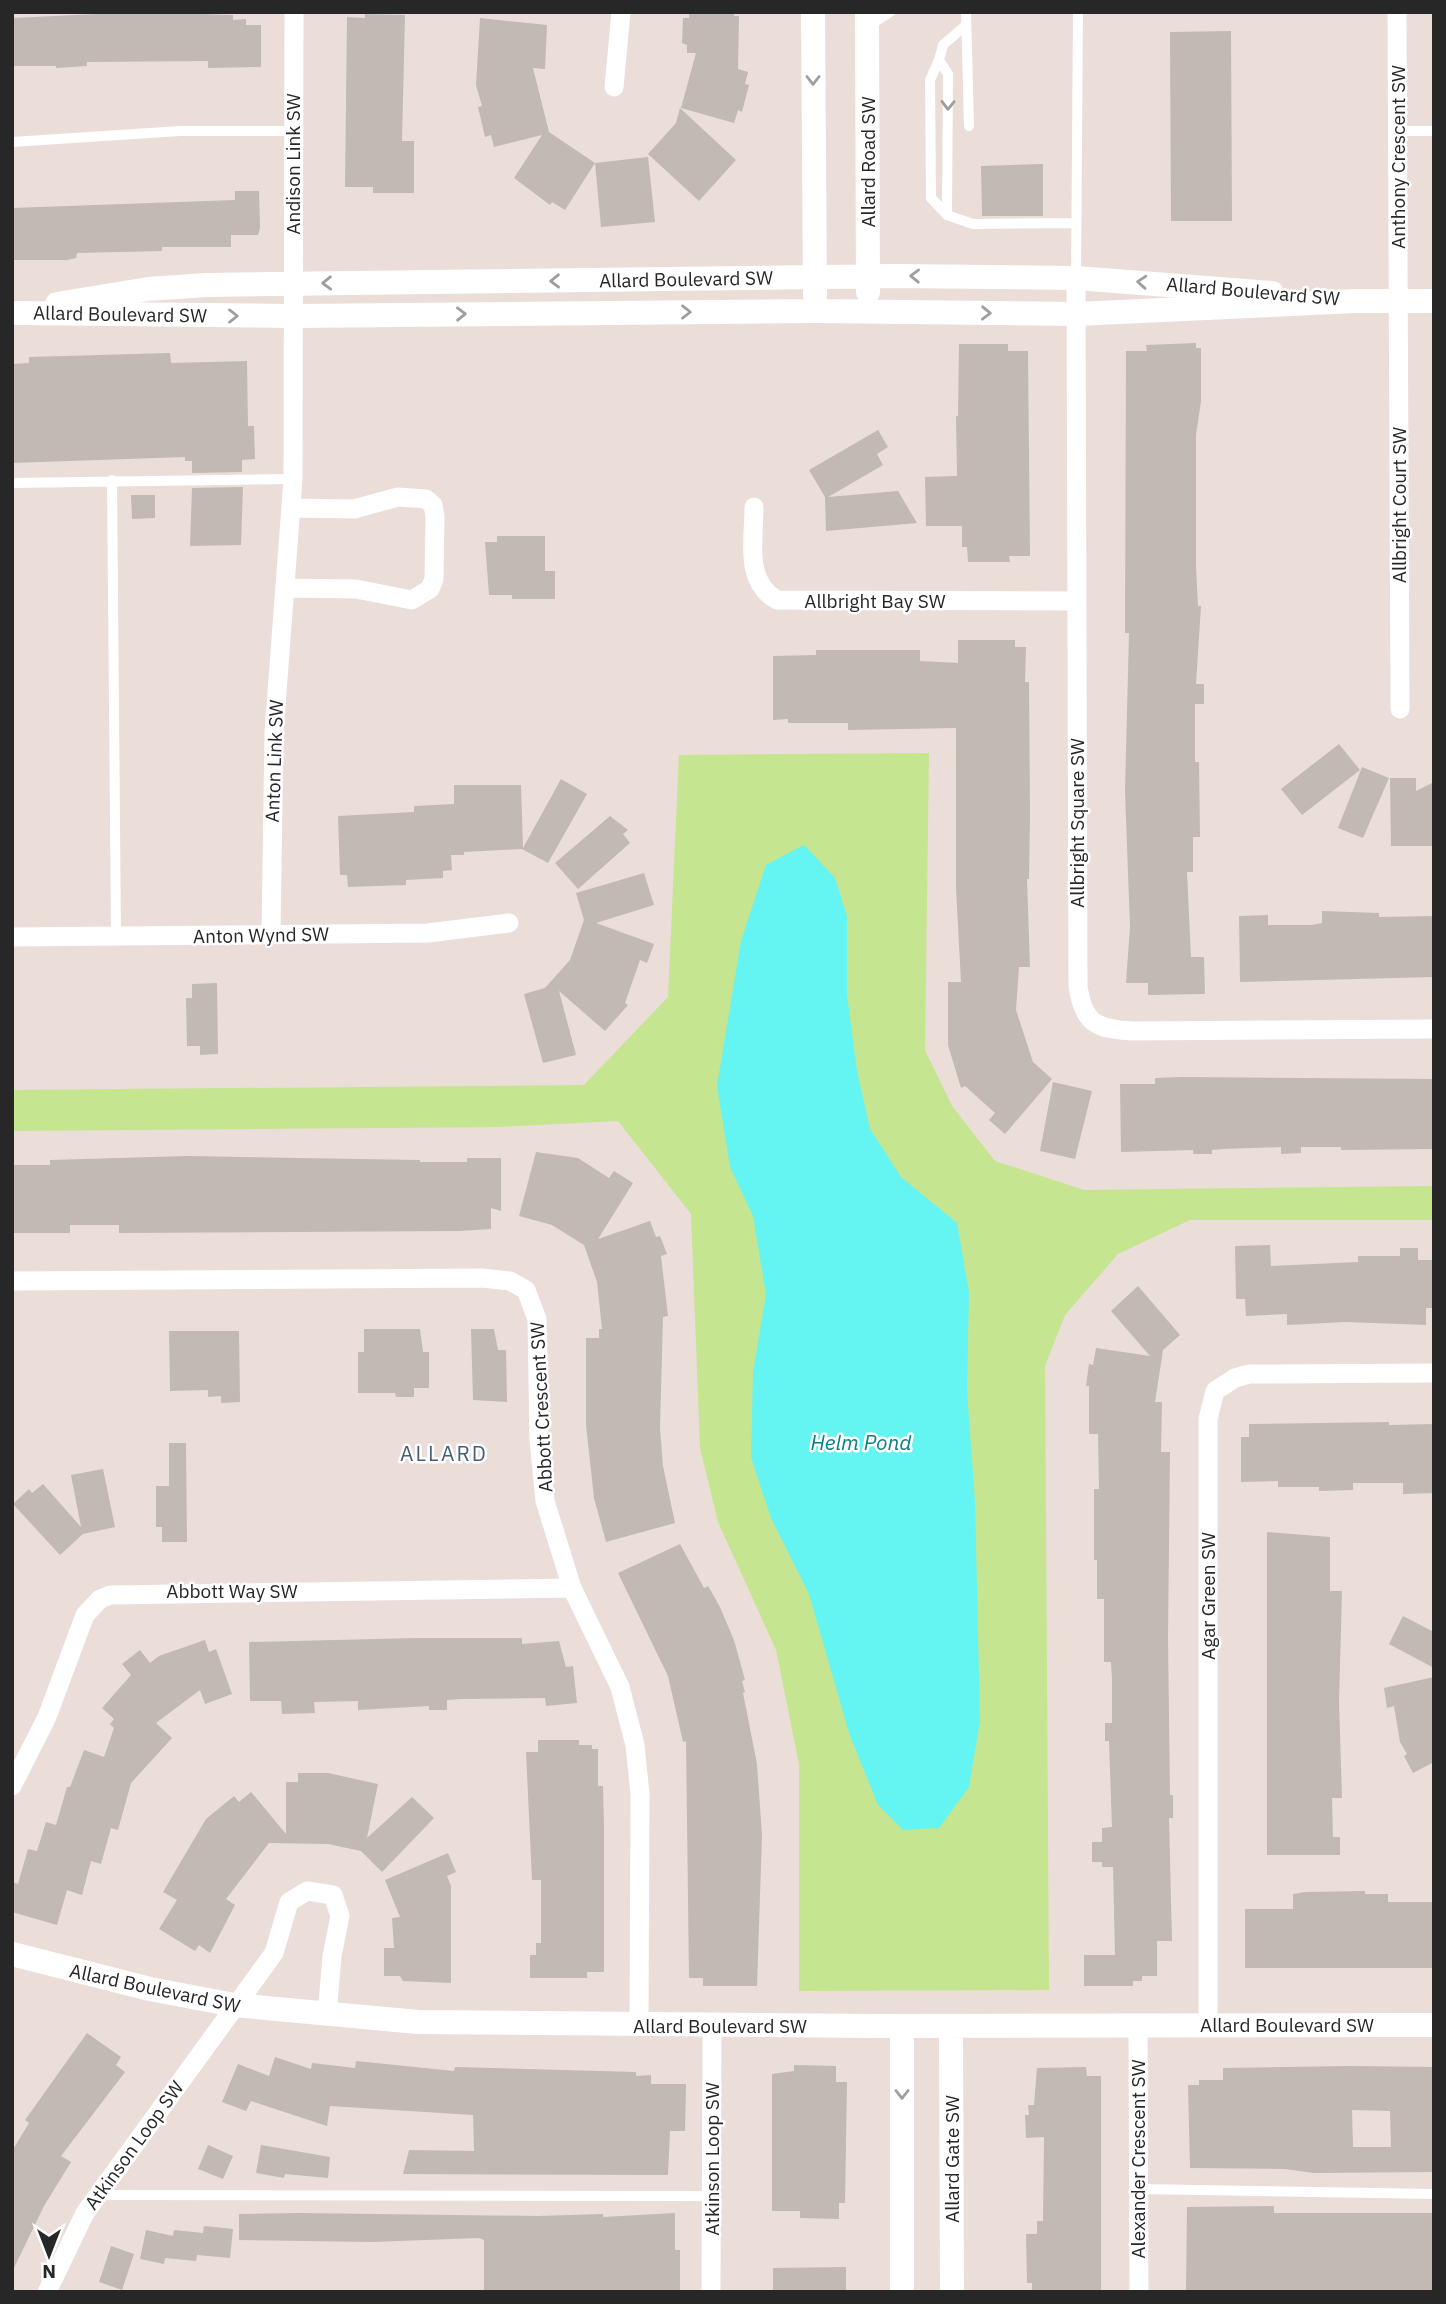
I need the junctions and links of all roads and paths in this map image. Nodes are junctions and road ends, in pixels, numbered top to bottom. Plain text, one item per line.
1 (294, 12) edge
2 (621, 12) edge
3 (813, 12) edge
4 (890, 12) edge
5 (966, 12) edge
6 (1078, 12) edge
7 (1397, 12) edge
8 (867, 20) edge
9 (965, 26) junction
10 (939, 60) junction
11 (614, 87) dead end
12 (969, 125) dead end
13 (293, 131) junction
14 (1399, 131) junction
15 (1434, 131) edge
16 (12, 142) edge
17 (947, 215) junction
18 (1075, 223) junction
19 (868, 277) junction
20 (814, 278) junction
21 (1076, 278) junction
22 (293, 283) junction
23 (1356, 301) junction
24 (1398, 301) junction
25 (1434, 301) edge
26 (815, 311) junction
27 (868, 312) junction
28 (15, 314) edge
29 (1076, 314) junction
30 (293, 316) junction
31 (293, 479) junction
32 (112, 480) junction
33 (12, 483) edge
34 (754, 507) dead end
35 (292, 508) junction
36 (285, 588) junction
37 (1077, 601) junction
38 (1400, 709) dead end
39 (509, 923) dead end
40 (271, 935) junction
41 (116, 936) junction
42 (12, 937) edge
43 (1434, 1030) edge
44 (12, 1281) edge
45 (1434, 1373) edge
46 (572, 1588) junction
47 (12, 1786) edge
48 (12, 1955) edge
49 (234, 2005) junction
50 (327, 2015) junction
51 (639, 2025) junction
52 (1208, 2025) junction
53 (1434, 2025) edge
54 (712, 2026) junction
55 (901, 2026) junction
56 (951, 2026) junction
57 (1138, 2026) junction
58 (1138, 2189) junction
59 (1434, 2194) edge
60 (97, 2195) junction
61 (712, 2196) junction
62 (47, 2292) edge
63 (712, 2292) edge
64 (902, 2292) edge
65 (952, 2292) edge
66 (1139, 2292) edge

1 - 13 street, Andison Link SW
2 - 11 street
3 -> 20 street
4 - 8 lane
5 - 9 lane
6 - 18 lane
7 - 14 street, Anthony Crescent SW
8 - 19 street, Allard Road SW
9 - 10 lane
9 - 12 lane
10 -> 17 lane
10 - 17 lane
13 - 16 lane
13 - 22 street, Andison Link SW
14 - 15 lane
14 - 24 street, Anthony Crescent SW
17 - 18 lane
18 - 21 lane
19 - 20 street, Allard Boulevard SW
21 -> 19 street, Allard Boulevard SW
19 - 27 street, Allard Road SW
20 -> 22 street, Allard Boulevard SW
20 - 26 street
23 -> 21 street, Allard Boulevard SW
21 - 29 street, Allbright Square SW
22 - 28 street, Allard Boulevard SW
22 - 30 street, Andison Link SW
23 - 24 street, Allard Boulevard SW
23 - 29 street, Allard Boulevard SW
24 - 25 street, Allard Boulevard SW
24 - 38 street, Allbright Court SW
26 - 27 street, Allard Boulevard SW
30 -> 26 street, Allard Boulevard SW
27 -> 29 street, Allard Boulevard SW
28 -> 30 street, Allard Boulevard SW
29 - 37 street, Allbright Square SW
30 - 31 street, Anton Link SW
31 - 32 lane
31 - 35 street, Anton Link SW
32 - 33 lane
32 - 41 lane
34 - 37 street, Allbright Bay SW
35 - 36 street, Anton Link SW
35 - 36 street
36 - 40 street, Anton Link SW
37 - 43 street, Allbright Square SW
39 - 40 street, Anton Wynd SW
40 - 41 street, Anton Wynd SW
41 - 42 street, Anton Wynd SW
44 - 46 street, Abbott Crescent SW
45 - 52 street, Agar Green SW
46 - 47 street, Abbott Way SW
46 - 51 street, Abbott Crescent SW
48 - 49 street, Allard Boulevard SW
49 - 50 street, Allard Boulevard SW
49 - 50 street, Atkinson Loop SW
49 - 60 street, Atkinson Loop SW
50 - 51 street, Allard Boulevard SW
51 - 54 street, Allard Boulevard SW
52 - 53 street, Allard Boulevard SW
52 - 57 street, Allard Boulevard SW
54 - 55 street, Allard Boulevard SW
54 - 61 street, Atkinson Loop SW
55 - 56 street, Allard Boulevard SW
55 -> 64 street
56 - 57 street, Allard Boulevard SW
56 - 65 street, Allard Gate SW
57 - 58 street, Alexander Crescent SW
58 - 59 lane
58 - 66 street, Alexander Crescent SW
60 - 61 lane
60 - 62 street, Atkinson Loop SW
61 - 63 street, Atkinson Loop SW

